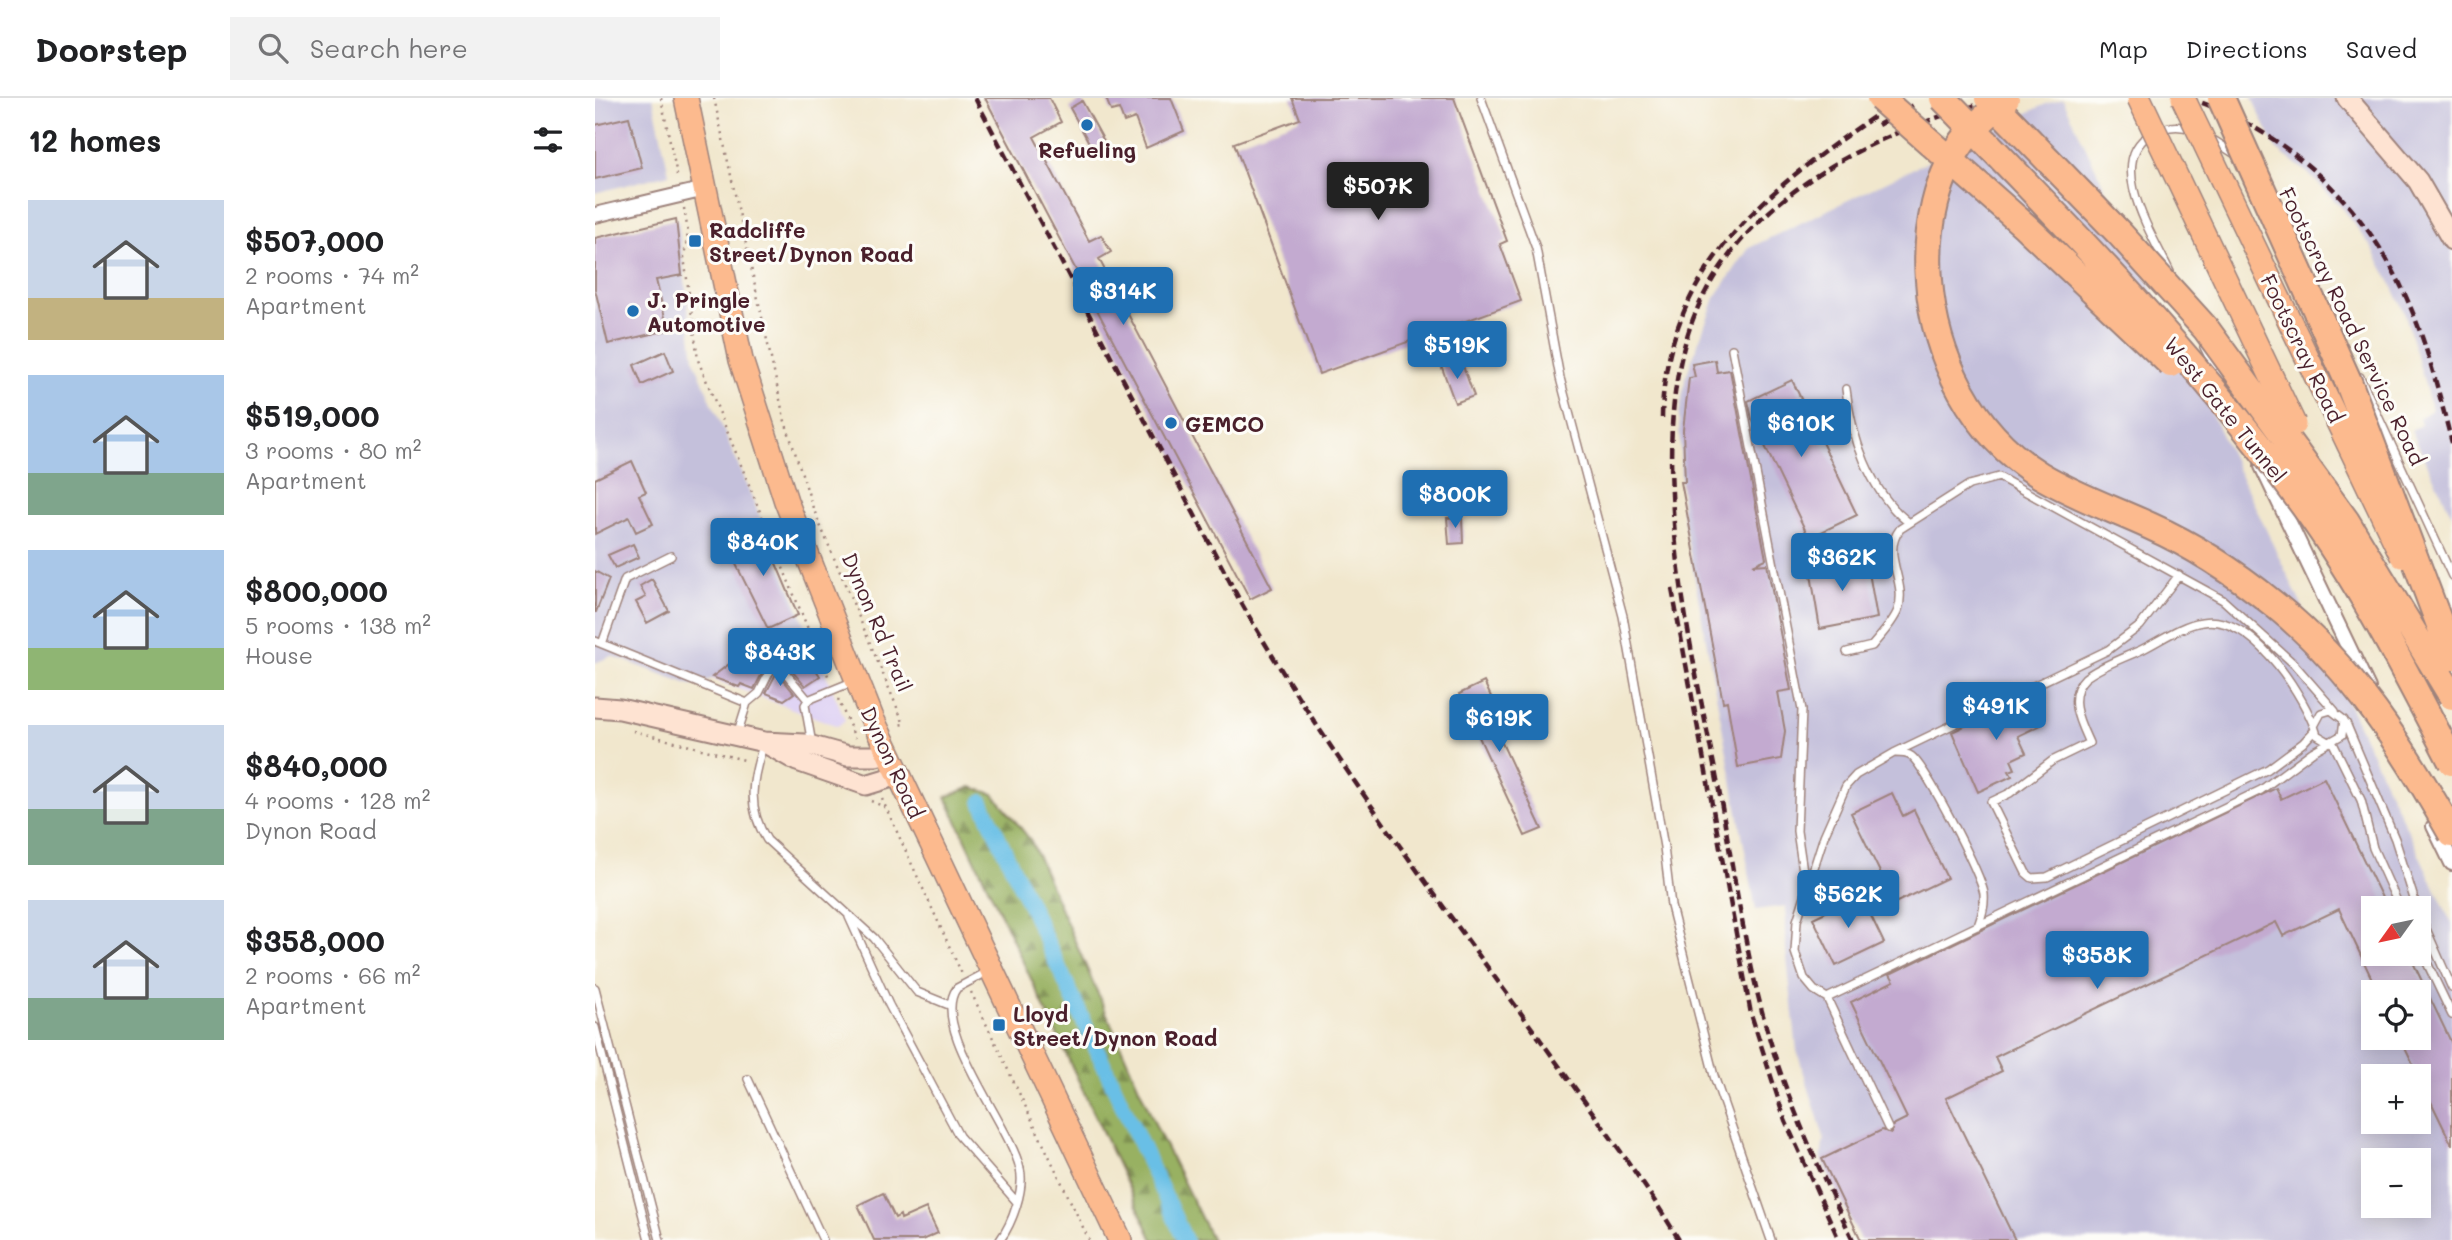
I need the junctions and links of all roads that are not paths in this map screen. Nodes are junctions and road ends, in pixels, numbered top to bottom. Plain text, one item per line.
1 (687, 98) edge
2 (1481, 98) edge
3 (1880, 98) edge
4 (1943, 98) edge
5 (1988, 98) edge
6 (2006, 98) edge
7 (2139, 98) edge
8 (2183, 98) edge
9 (2221, 98) edge
10 (2347, 98) edge
11 (705, 189) junction
12 (595, 215) edge
13 (2452, 240) edge
14 (2323, 301) dead end
15 (1732, 349) dead end
16 (2358, 373) dead end
17 (1846, 389) dead end
18 (2234, 407) joint
19 (2294, 424) dead end
20 (2260, 450) junction
21 (1908, 522) junction
22 (671, 556) dead end
23 (2179, 575) junction
24 (2452, 576) edge
25 (2422, 598) dead end
26 (834, 626) junction
27 (599, 642) edge
28 (1847, 652) dead end
29 (2452, 657) edge
30 (774, 659) junction
31 (856, 680) junction
32 (595, 692) edge
33 (2452, 696) edge
34 (808, 700) junction
35 (747, 703) junction
36 (595, 707) edge
37 (2336, 712) junction
38 (621, 718) junction
39 (2344, 720) junction
40 (2314, 728) junction
41 (737, 736) junction
42 (2331, 741) junction
43 (764, 742) junction
44 (812, 746) junction
45 (888, 752) junction
46 (1894, 753) junction
47 (2452, 762) edge
48 (899, 775) junction
49 (2452, 834) edge
50 (2452, 863) edge
51 (1806, 891) junction
52 (2395, 896) edge
53 (2413, 896) edge
54 (846, 911) junction
55 (1978, 926) junction
56 (2431, 940) edge
57 (2429, 966) edge
58 (993, 969) junction
59 (595, 988) edge
60 (2452, 988) edge
61 (1827, 998) junction
62 (950, 1004) junction
63 (2452, 1015) edge
64 (595, 1027) edge
65 (748, 1079) dead end
66 (1888, 1128) dead end
67 (1016, 1201) junction
68 (1003, 1239) edge
69 (649, 1240) edge
70 (660, 1240) edge
71 (823, 1240) edge
72 (1120, 1240) edge
73 (1771, 1240) edge

1 - 11 main road, Dynon Road
2 - 73 lane
3 - 20 highway, bridge
4 - 20 highway, West Gate Tunnel, bridge
5 - 33 highway, West Gate Tunnel, bridge
6 - 49 highway, bridge
7 - 19 main road, Footscray Road, bridge
8 - 25 main road, Footscray Road, bridge
9 - 29 highway, bridge
10 - 13 street
11 - 12 street
11 - 26 main road, Dynon Road
14 - 18 lane, Footscray Road Service Road
15 - 51 lane
16 - 24 lane, Footscray Road Service Road
17 - 21 lane
18 - 50 street
20 - 47 highway, West Gate Tunnel, bridge
21 - 23 lane
21 - 28 lane
22 - 27 lane
23 - 37 lane
23 - 46 lane
26 - 30 lane
26 - 31 main road, Dynon Road
27 - 35 lane
30 - 34 lane
30 - 35 lane
31 - 34 lane
31 - 45 main road, Dynon Road
32 - 38 street
34 - 44 lane
35 - 41 lane
36 - 38 street
37 - 39 lane
37 - 40 lane
38 - 41 street
39 - 42 lane
39 - 53 lane
40 - 40 lane
40 - 42 lane
41 - 43 street
42 - 52 lane
42 - 55 lane
43 - 44 street
43 - 48 street
43 - 54 lane
44 - 45 street
45 - 48 main road, Dynon Road
46 - 51 lane
46 - 55 lane
48 - 58 main road, Dynon Road
51 - 61 lane
54 - 62 lane
54 - 67 lane
55 - 61 lane
56 - 60 lane
57 - 63 lane
58 - 62 lane
58 - 72 main road, Dynon Road
59 - 70 lane
61 - 66 lane
62 - 67 lane
64 - 69 lane
65 - 71 lane
67 - 68 lane

